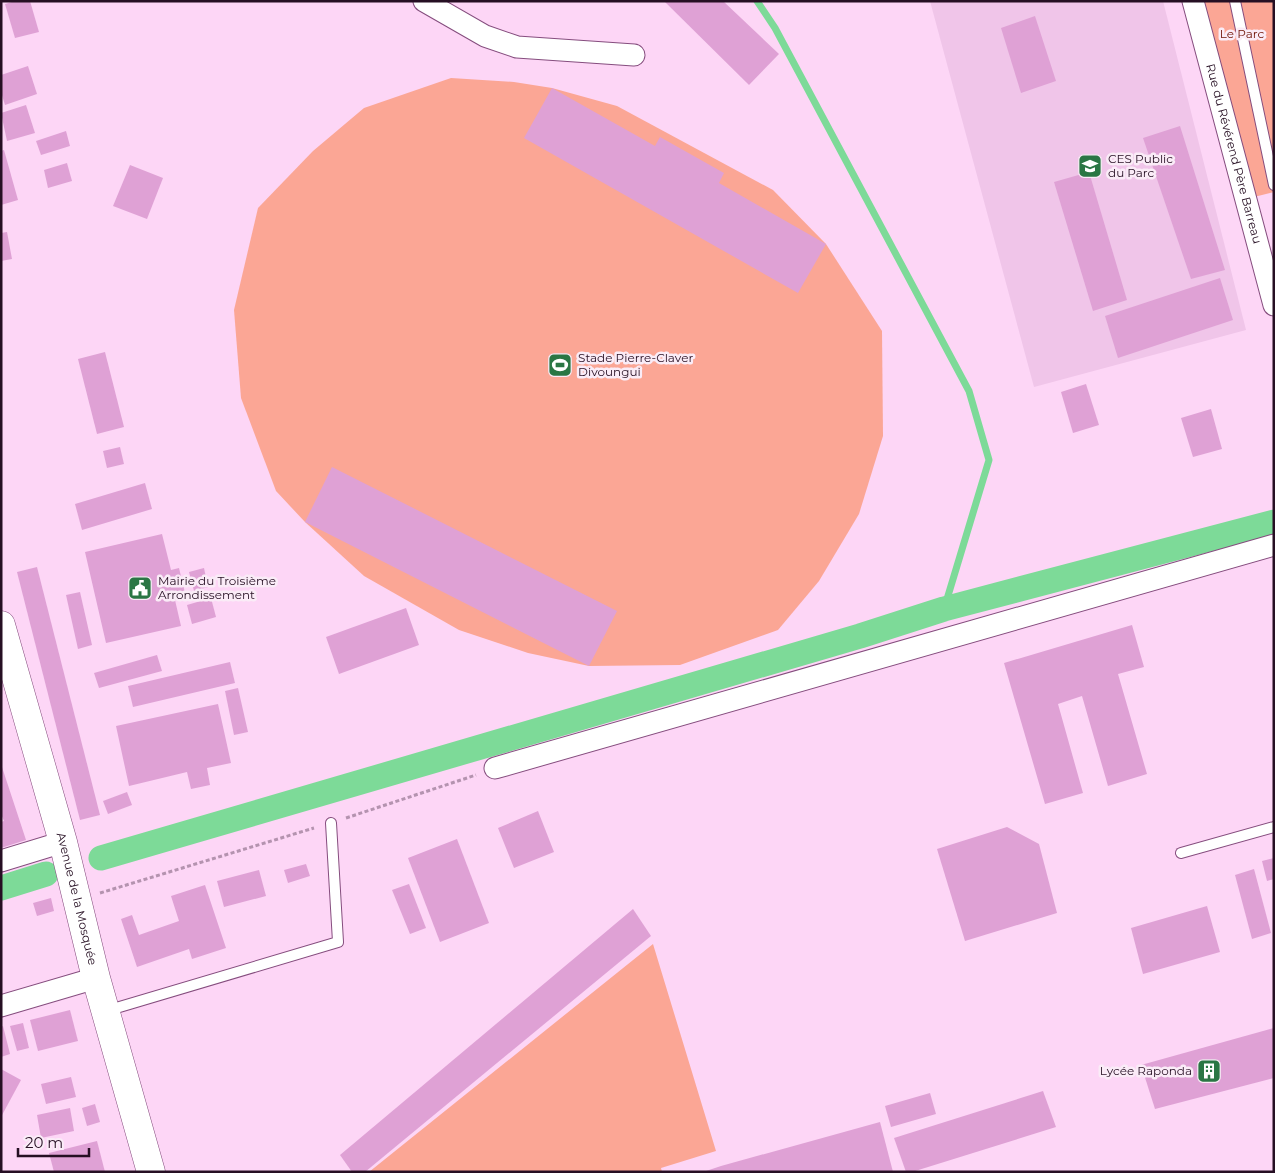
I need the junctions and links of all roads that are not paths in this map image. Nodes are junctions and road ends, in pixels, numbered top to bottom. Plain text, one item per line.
1 (424, 1) edge
2 (1235, 1) edge
3 (1196, 2) edge
4 (634, 55) dead end
5 (1274, 185) edge
6 (1274, 305) edge
7 (1274, 545) edge
8 (1, 625) edge
9 (5, 656) edge
10 (495, 768) road end
11 (332, 823) road end
12 (1274, 828) edge
13 (64, 846) junction
14 (1181, 853) dead end
15 (1, 861) edge
16 (96, 978) junction
17 (1, 1006) edge
18 (106, 1011) junction
19 (152, 1172) edge

1 - 4 street
2 - 5 lane
3 - 6 street, Rue du Révérend Père Barreau
7 - 10 street
8 - 9 street, Avenue de la Mosquée
9 - 13 street, Avenue de la Mosquée
11 - 18 lane
12 - 14 lane
13 - 15 street
13 - 16 street, Avenue de la Mosquée
16 - 17 street
16 - 18 street, Avenue de la Mosquée
18 - 19 street, Avenue de la Mosquée

